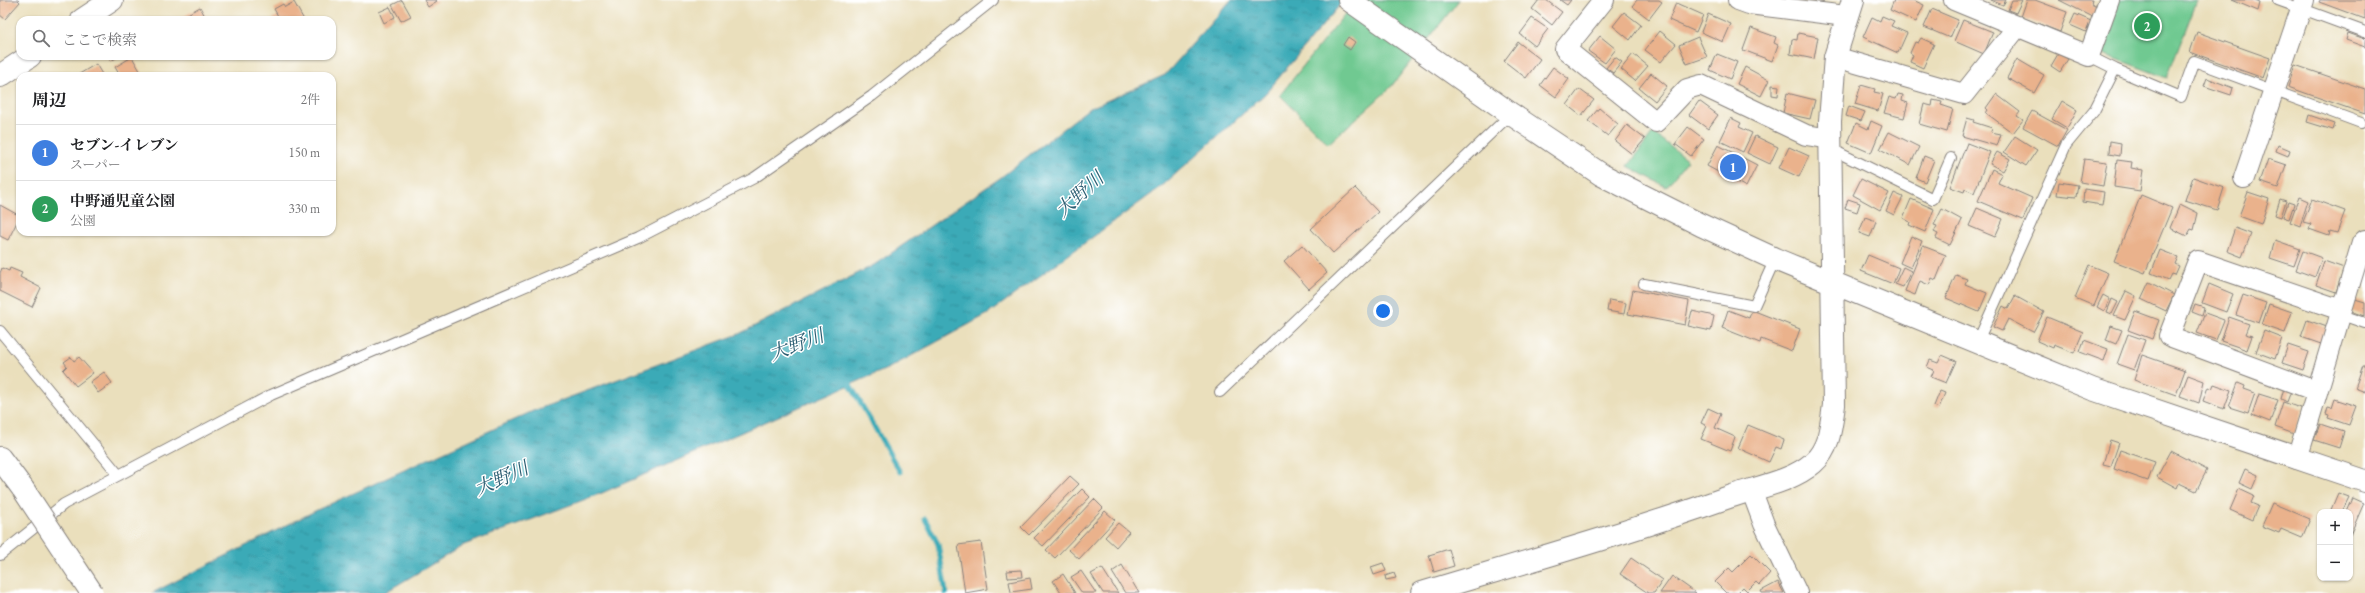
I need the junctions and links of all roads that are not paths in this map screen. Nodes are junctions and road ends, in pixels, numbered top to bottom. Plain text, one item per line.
1 (112, 0) edge
2 (993, 0) edge
3 (1349, 0) edge
4 (1604, 0) edge
5 (1738, 0) edge
6 (1954, 0) edge
7 (2109, 0) edge
8 (2278, 0) edge
9 (2302, 4) edge
10 (1850, 8) edge
11 (88, 16) edge
12 (2018, 26) junction
13 (2365, 32) edge
14 (2089, 56) junction
15 (1835, 57) junction
16 (24, 60) edge
17 (2115, 69) junction
18 (0, 76) edge
19 (2274, 90) junction
20 (1511, 114) junction
21 (2361, 123) dead end
22 (1831, 144) junction
23 (1951, 158) dead end
24 (2244, 178) dead end
25 (2365, 240) edge
26 (1775, 259) junction
27 (1831, 282) junction
28 (1644, 284) dead end
29 (2340, 312) junction
30 (2365, 323) edge
31 (0, 331) edge
32 (1977, 343) junction
33 (2316, 391) junction
34 (1220, 392) dead end
35 (0, 458) edge
36 (2297, 459) junction
37 (118, 474) junction
38 (2365, 480) edge
39 (1751, 489) junction
40 (0, 555) edge
41 (92, 593) edge
42 (1422, 593) edge
43 (1797, 593) edge

1 - 11 main road
2 - 37 lane
3 - 20 main road
4 - 22 street
5 - 10 street
6 - 12 street
7 - 14 street
8 - 9 lane
9 - 13 lane
9 - 19 street
10 - 15 main road
12 - 14 street
12 - 15 street
14 - 17 lane
15 - 22 main road
16 - 18 main road
17 - 19 lane
17 - 32 lane
19 - 21 lane
19 - 24 street
20 - 26 main road
20 - 34 lane
22 - 23 lane
22 - 27 main road
25 - 29 street
26 - 27 main road
26 - 28 lane
27 - 32 main road
27 - 39 main road
29 - 30 lane
29 - 33 street
29 - 33 street
31 - 37 lane
32 - 36 main road
33 - 36 street
35 - 41 main road, bridge
36 - 38 main road
37 - 40 lane
39 - 42 main road
39 - 43 street

